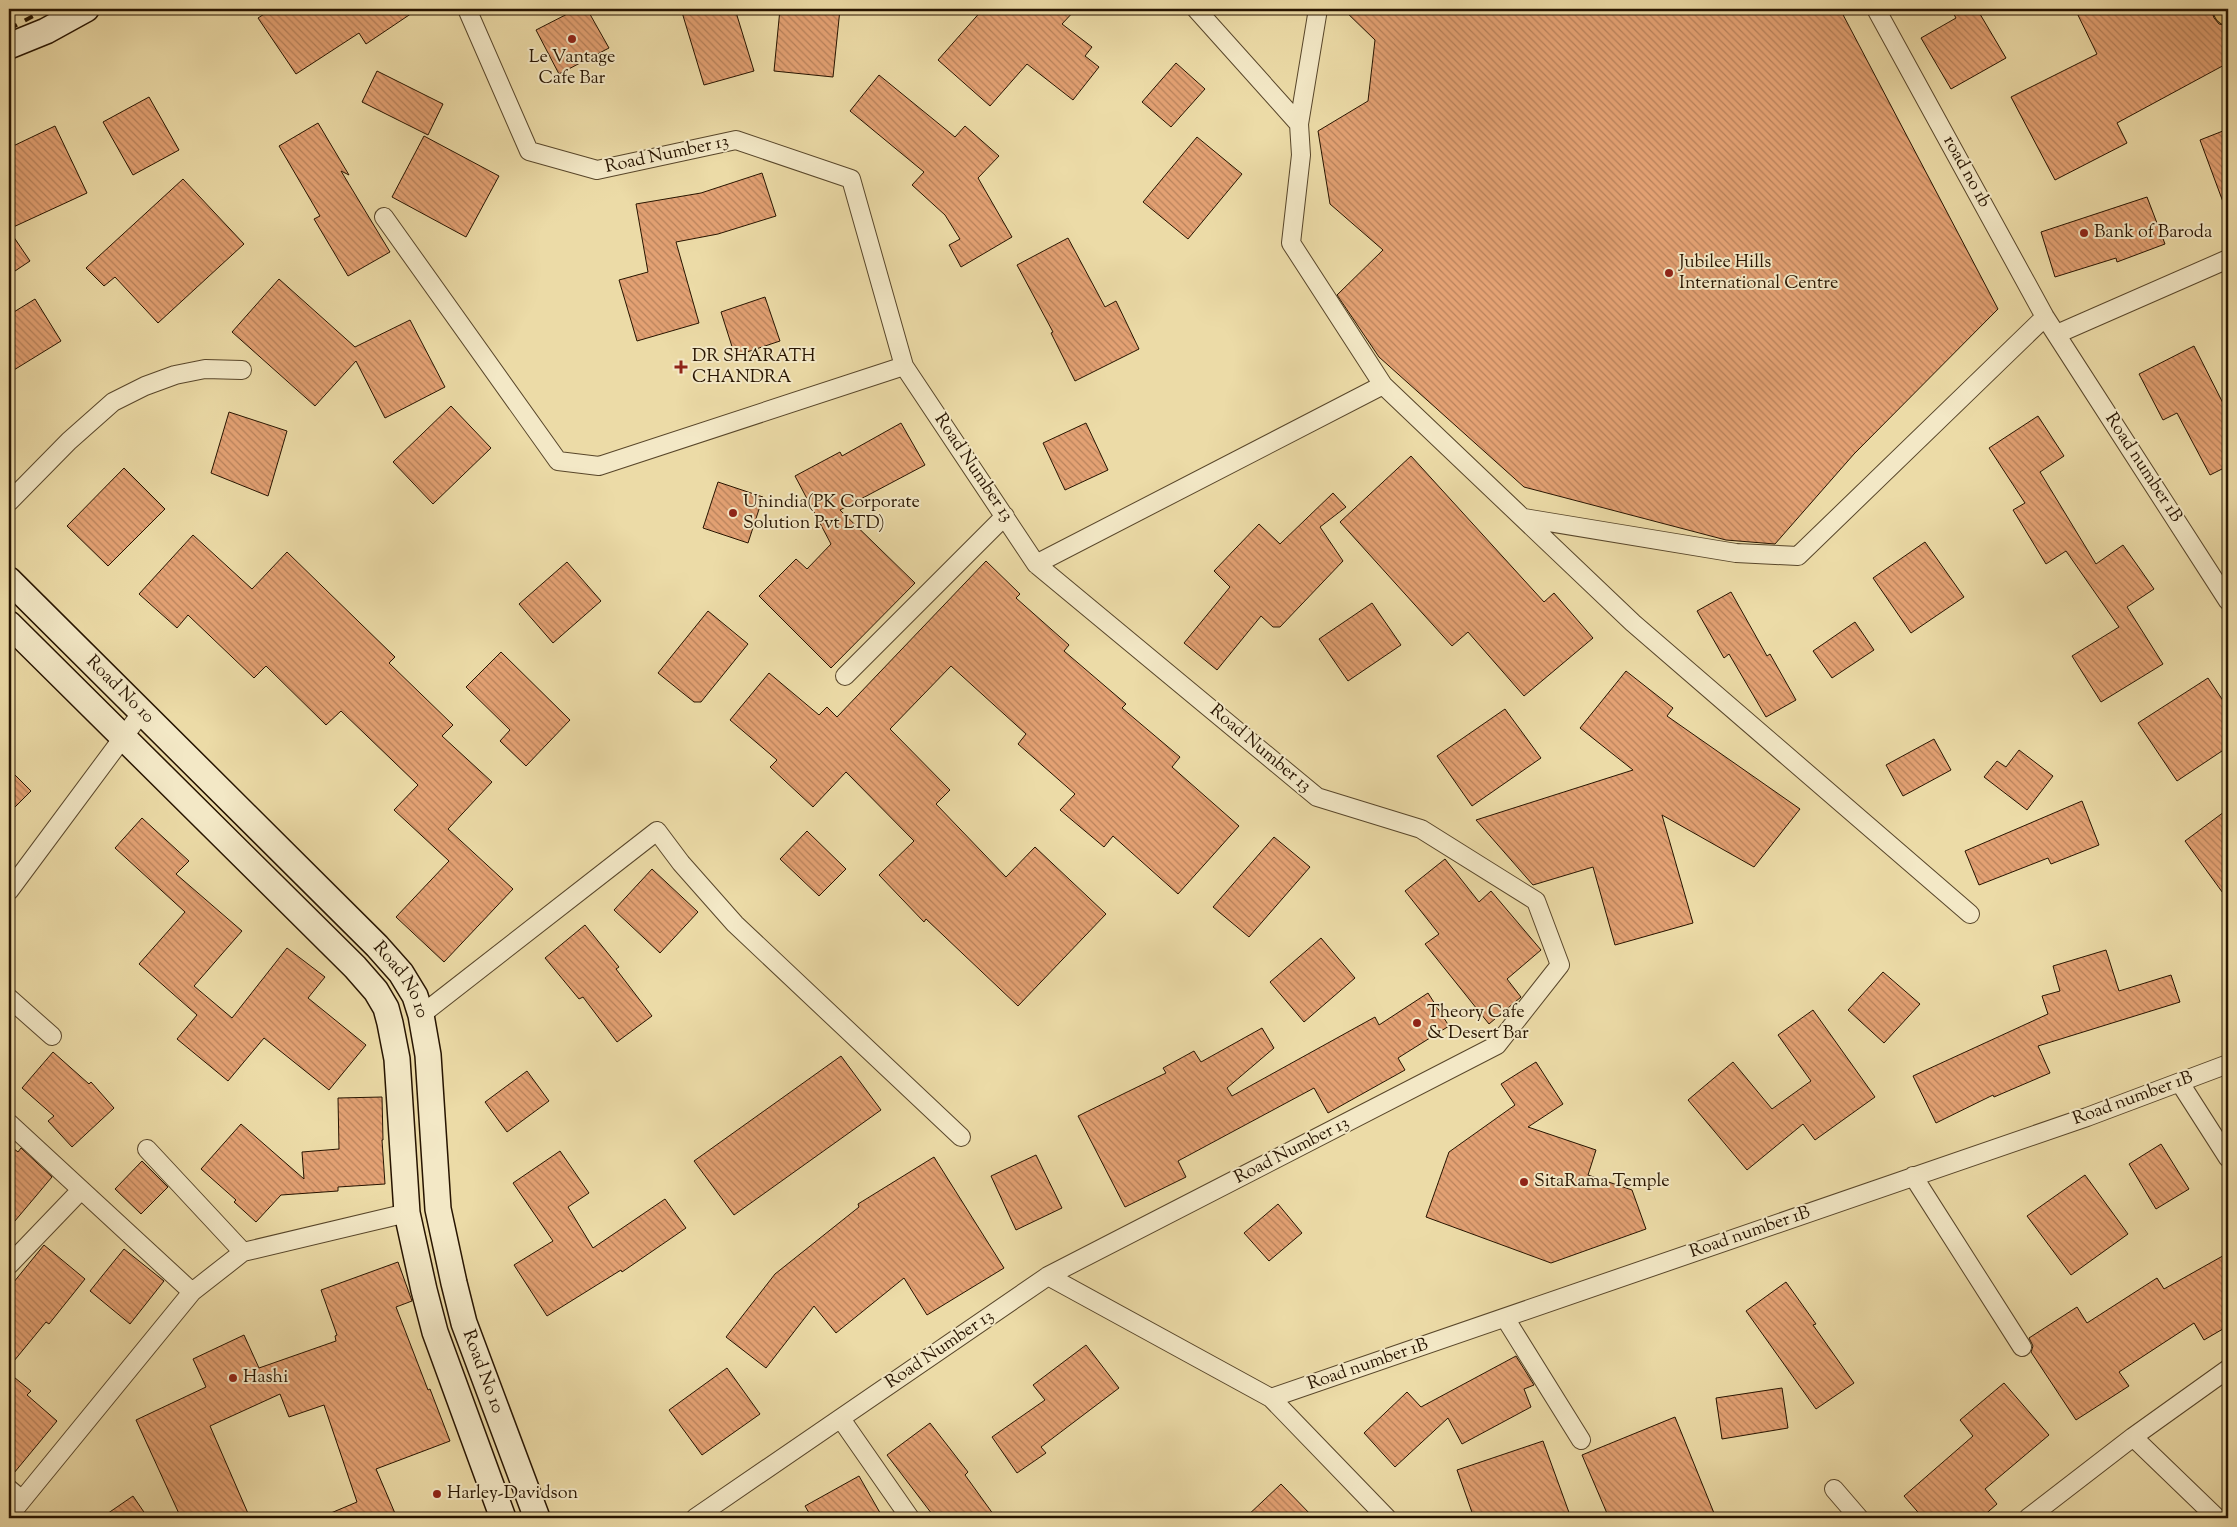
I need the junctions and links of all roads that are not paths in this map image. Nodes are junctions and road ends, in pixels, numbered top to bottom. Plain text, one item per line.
1 (86, 9) edge
2 (1196, 9) edge
3 (1318, 9) edge
4 (1876, 9) edge
5 (473, 10) edge
6 (9, 46) edge
7 (1299, 124) junction
8 (384, 217) dead end
9 (2228, 259) edge
10 (2046, 317) junction
11 (2057, 334) junction
12 (904, 366) junction
13 (242, 370) dead end
14 (1383, 385) junction
15 (9, 502) edge
16 (1005, 516) junction
17 (1524, 518) junction
18 (1036, 564) junction
19 (9, 580) edge
20 (2228, 601) edge
21 (9, 624) edge
22 (845, 676) dead end
23 (142, 712) junction
24 (123, 737) junction
25 (9, 891) edge
26 (1970, 914) dead end
27 (9, 998) edge
28 (421, 1015) junction
29 (52, 1036) dead end
30 (2228, 1064) edge
31 (2180, 1083) junction
32 (9, 1123) edge
33 (961, 1137) dead end
34 (147, 1149) dead end
35 (2228, 1158) edge
36 (1913, 1176) junction
37 (81, 1190) junction
38 (407, 1213) junction
39 (243, 1252) junction
40 (9, 1265) edge
41 (1048, 1276) junction
42 (192, 1292) junction
43 (1505, 1318) junction
44 (2022, 1347) dead end
45 (2228, 1369) edge
46 (1271, 1398) junction
47 (841, 1419) junction
48 (2133, 1437) junction
49 (1581, 1440) dead end
50 (1834, 1489) dead end
51 (15, 1494) edge
52 (9, 1516) edge
53 (504, 1518) edge
54 (536, 1518) edge
55 (695, 1518) edge
56 (910, 1518) edge
57 (1387, 1518) edge
58 (1859, 1518) edge
59 (2028, 1518) edge
60 (2217, 1518) edge

1 - 6 main road
2 - 7 street
3 - 7 street
4 - 10 street, road no 1b
5 - 12 street, Road Number 13
7 - 14 street
8 - 12 street
9 - 11 street
10 - 11 street, road no 1b
10 - 17 street
11 - 20 street, Road number 1B
12 - 16 street, Road Number 13
13 - 15 street
14 - 17 street
14 - 18 street
16 - 18 street, Road Number 13
16 - 22 street
17 - 26 street
18 - 41 street, Road Number 13
19 - 23 main road, Road No 10
21 - 24 main road, Road No 10
23 - 24 street
23 - 28 main road, Road No 10
24 - 25 street
24 - 38 main road, Road No 10
27 - 29 street
28 - 33 street
28 - 54 main road, Road No 10
30 - 31 street, Road number 1B
31 - 35 street
31 - 36 street, Road number 1B
32 - 37 street
34 - 39 street
36 - 43 street, Road number 1B
36 - 44 street
37 - 40 street
37 - 42 street
38 - 39 street
38 - 53 main road, Road No 10
39 - 42 street
41 - 46 street
41 - 47 street, Road Number 13
42 - 51 street
43 - 46 street, Road number 1B
43 - 49 street
45 - 48 street
46 - 57 street
47 - 55 street, Road Number 13
47 - 56 street
48 - 59 street
48 - 60 street
50 - 58 street
51 - 52 street

